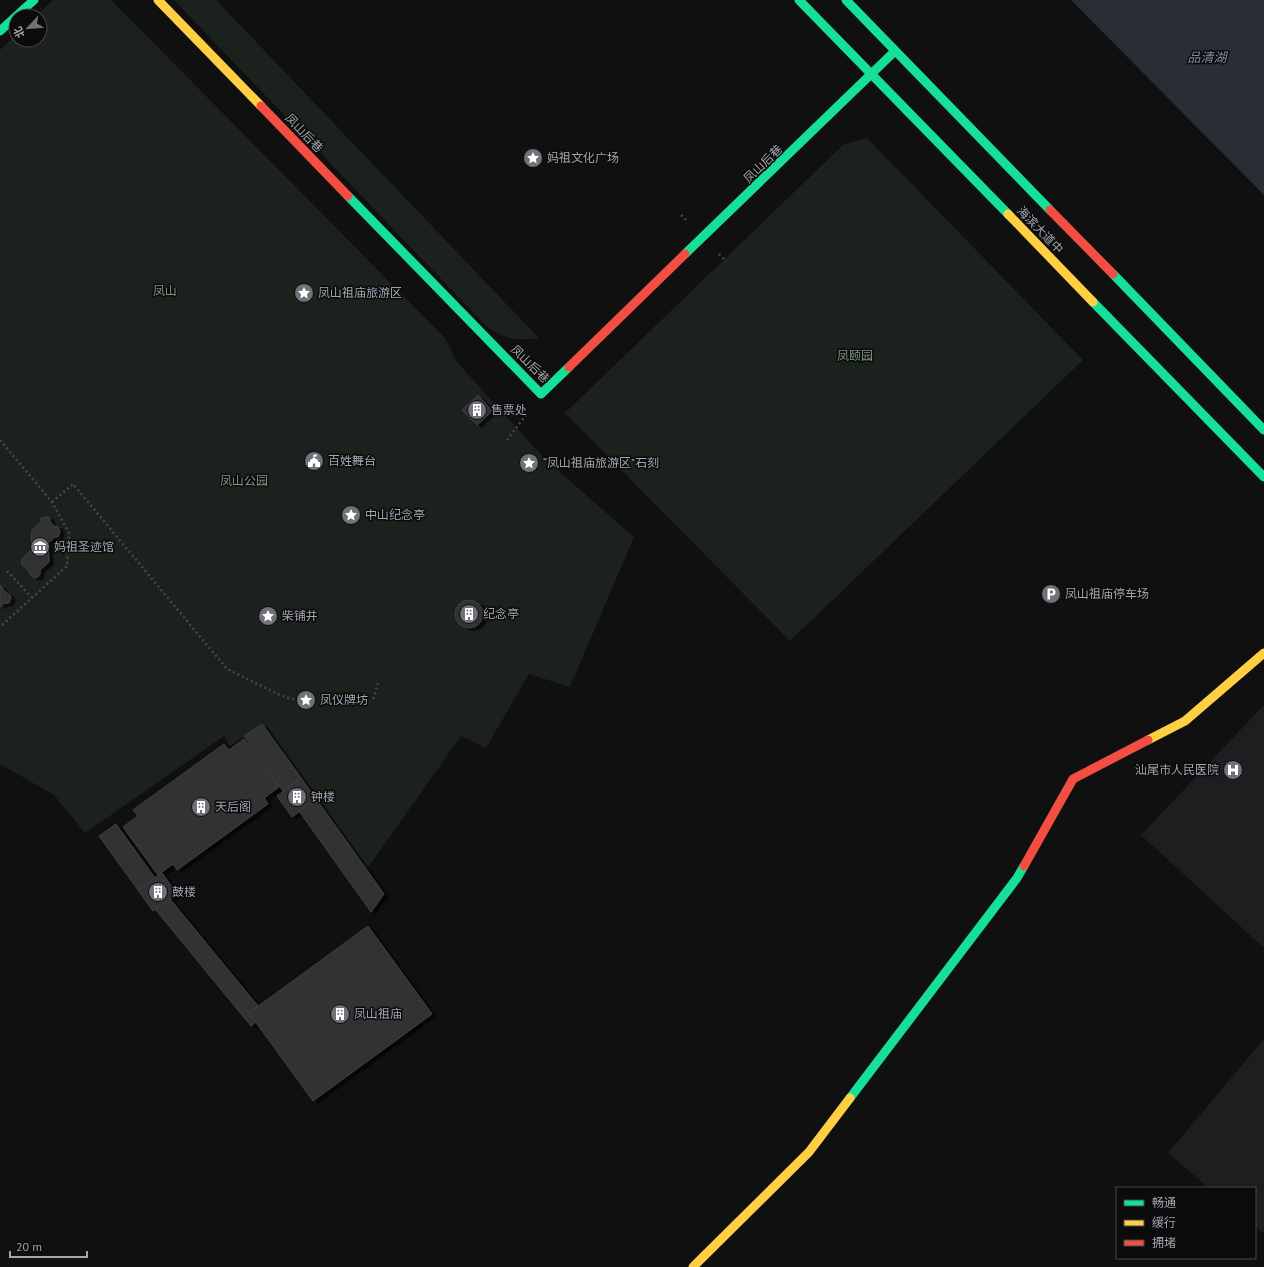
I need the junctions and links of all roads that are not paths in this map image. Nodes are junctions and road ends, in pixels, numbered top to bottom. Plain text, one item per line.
1 (34, 0) edge
2 (158, 0) edge
3 (799, 0) edge
4 (846, 0) edge
5 (0, 30) edge
6 (895, 51) junction
7 (872, 75) junction
8 (1264, 430) edge
9 (1264, 477) edge
10 (1264, 653) edge
11 (693, 1267) edge

1 - 5 street
2 - 7 street, 凤山后巷
3 - 7 street, 海滨大道中
4 - 6 street, 海滨大道中
6 - 7 street, 凤山后巷
6 - 8 street, 海滨大道中
7 - 9 street, 海滨大道中
10 - 11 street

